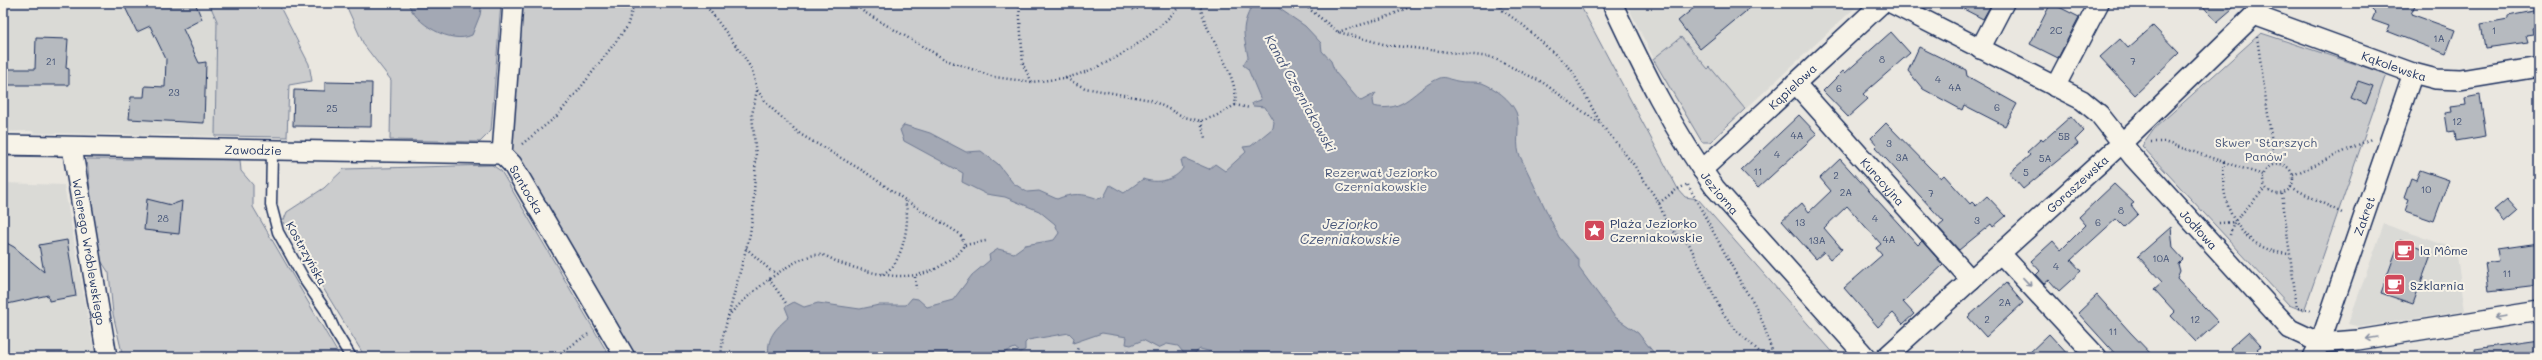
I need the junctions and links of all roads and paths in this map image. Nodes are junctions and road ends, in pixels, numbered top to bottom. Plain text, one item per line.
1 (513, 3) edge
2 (634, 3) edge
3 (704, 3) edge
4 (854, 3) edge
5 (1019, 3) edge
6 (1128, 3) edge
7 (1150, 3) edge
8 (1182, 3) edge
9 (1200, 3) edge
10 (1302, 3) edge
11 (1418, 3) edge
12 (1499, 3) edge
13 (1612, 3) edge
14 (1882, 3) edge
15 (1891, 3) edge
16 (2004, 3) edge
17 (2100, 3) edge
18 (2257, 9) edge
19 (1338, 32) junction
20 (1980, 49) junction
21 (2539, 67) edge
22 (2413, 73) junction
23 (1065, 78) junction
24 (1032, 82) junction
25 (1796, 83) junction
26 (2055, 87) junction
27 (757, 90) junction
28 (1235, 105) junction
29 (1250, 108) dead end
30 (1201, 120) junction
31 (1601, 124) junction
32 (2374, 132) dead end
33 (1205, 138) dead end
34 (2371, 139) junction
35 (2122, 143) junction
36 (3, 145) edge
37 (72, 147) junction
38 (2368, 147) dead end
39 (272, 152) junction
40 (502, 154) junction
41 (2224, 162) junction
42 (2275, 164) junction
43 (1702, 170) junction
44 (2263, 175) junction
45 (2293, 175) junction
46 (1688, 184) junction
47 (2291, 187) junction
48 (2265, 188) junction
49 (2282, 194) junction
50 (905, 200) junction
51 (1658, 203) junction
52 (2347, 207) dead end
53 (2345, 214) junction
54 (2234, 222) junction
55 (2342, 222) dead end
56 (2362, 222) junction
57 (986, 241) dead end
58 (965, 245) junction
59 (746, 248) junction
60 (2001, 254) junction
61 (2290, 254) junction
62 (2223, 256) junction
63 (778, 273) junction
64 (884, 274) junction
65 (915, 277) junction
66 (768, 279) junction
67 (1972, 280) junction
68 (916, 289) dead end
69 (786, 303) dead end
70 (2313, 304) dead end
71 (2539, 310) edge
72 (728, 316) junction
73 (604, 322) junction
74 (1078, 347) dead end
75 (1128, 349) dead end
76 (2317, 350) edge
77 (1136, 356) edge
78 (107, 357) edge
79 (351, 357) edge
80 (554, 357) edge
81 (625, 357) edge
82 (721, 357) edge
83 (1031, 357) edge
84 (1054, 357) edge
85 (1075, 357) edge
86 (1126, 357) edge
87 (1129, 357) edge
88 (1142, 357) edge
89 (1765, 357) edge
90 (1774, 357) edge
91 (1866, 357) edge
92 (1886, 357) edge
93 (2097, 357) edge

1 - 40 street, Santocka
2 - 40 path
3 - 27 path
4 - 24 path
5 - 24 path
6 - 7 path
8 - 23 path
9 - 28 path
10 - 19 path
11 - 19 path
12 - 31 path
13 - 43 street, Jeziorna
14 - 25 street, Kąpielowa
15 - 20 street, Jodłowa
16 - 20 street
17 - 26 street
18 - 22 street, Kąkolewska
18 - 35 street, Goraszewska
18 - 42 path
19 - 31 path
20 - 26 street, Jodłowa
21 - 22 street, Kąkolewska
22 - 56 street, Zakręt
23 - 24 path
23 - 30 path
25 - 43 street, Kąpielowa
25 - 67 street, Kuracyjna
26 - 35 street, Jodłowa
27 - 50 path
27 - 59 path
28 - 29 path
28 - 30 path
30 - 33 path
31 - 51 path
32 - 34 path
34 - 38 path
34 - 45 path
35 - 41 path
35 - 60 street, Goraszewska
35 - 62 street, Jodłowa
36 - 37 street, Zawodzie
37 - 39 street, Zawodzie
37 - 78 street, Walerego Wróblewskiego
39 - 40 street, Zawodzie
39 - 79 lane, Kostrzyńska
40 - 73 street, Santocka
41 - 44 path
41 - 54 path
42 - 44 path
42 - 45 path
43 - 46 path
43 - 91 street, Jeziorna
44 - 48 path
45 - 47 path
46 - 51 path
46 - 90 path
47 - 49 path
47 - 53 path
48 - 49 path
48 - 54 path
49 - 61 path
50 - 58 path
50 - 64 path
51 - 89 path
52 - 53 path
53 - 55 path
53 - 56 path
54 - 61 path
54 - 62 path
56 - 76 street, Zakręt
57 - 58 path
58 - 65 path
59 - 63 path
59 - 72 path
60 - 67 street, Goraszewska
60 -> 93 street
61 - 70 path
62 - 76 street, Jodłowa
63 - 64 path
63 - 66 path
64 - 65 path
65 - 68 path
66 - 69 path
66 - 72 path
67 - 92 street, Goraszewska
71 -> 76 street, Jodłowa
72 - 82 path
73 - 80 path
73 - 81 street, Santocka
74 - 85 path
75 - 86 path
77 - 87 path
77 - 88 path
83 - 84 path

